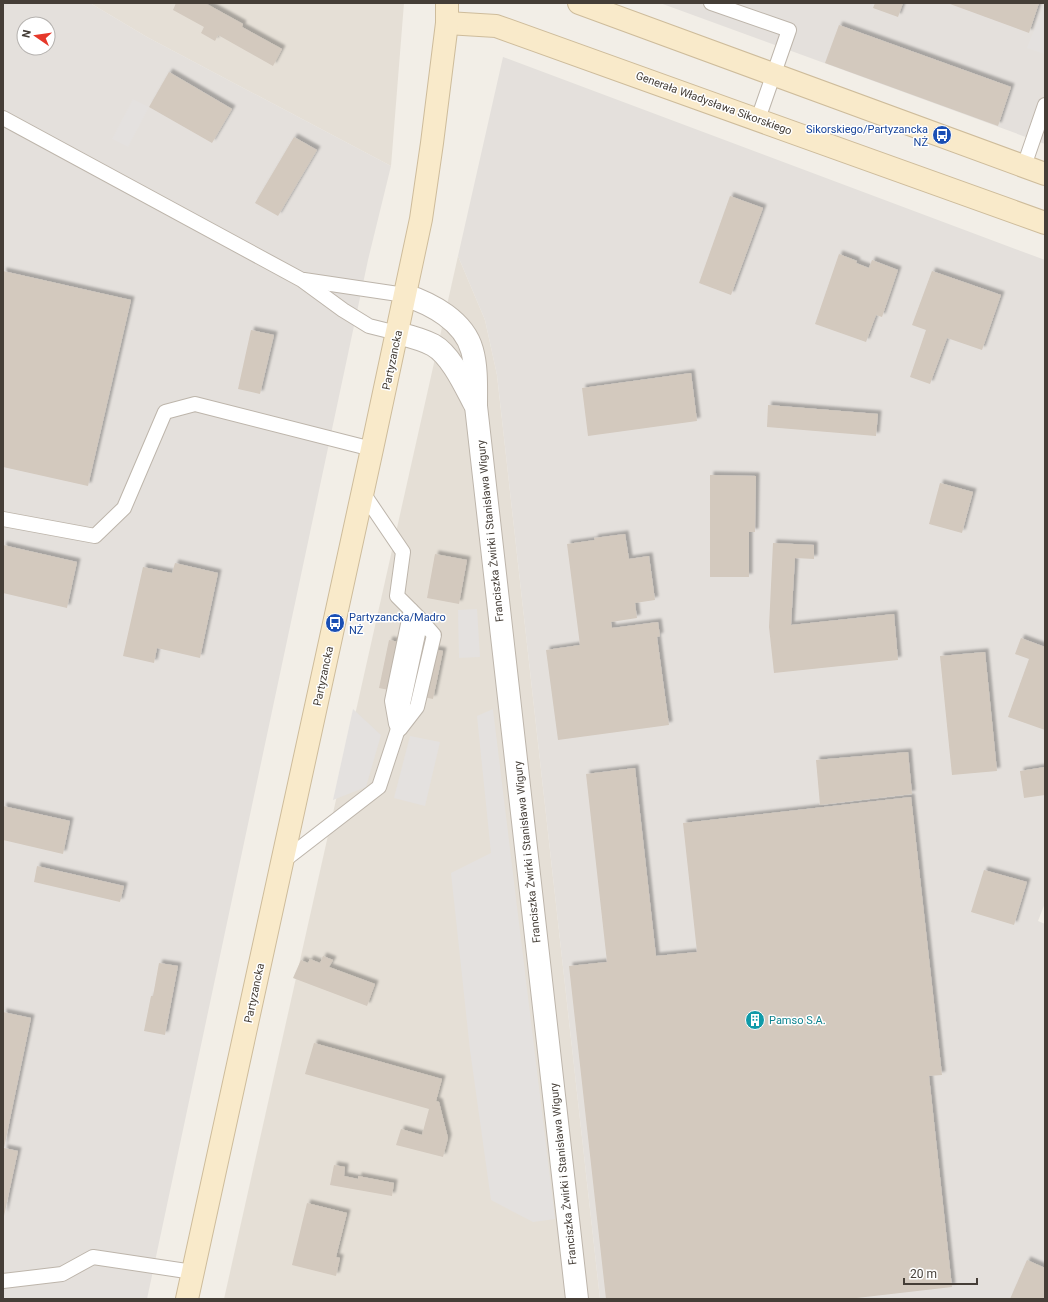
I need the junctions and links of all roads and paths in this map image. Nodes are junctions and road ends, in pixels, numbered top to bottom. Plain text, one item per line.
1 (580, 3) edge
2 (712, 3) edge
3 (447, 13) edge
4 (774, 74) junction
5 (1045, 105) edge
6 (3, 118) edge
7 (758, 119) junction
8 (1024, 166) junction
9 (1045, 174) edge
10 (1045, 223) edge
11 (302, 280) junction
12 (405, 295) junction
13 (397, 333) junction
14 (476, 406) junction
15 (372, 449) junction
16 (363, 493) junction
17 (3, 519) edge
18 (411, 610) junction
19 (397, 732) junction
20 (282, 862) junction
21 (192, 1272) junction
22 (3, 1281) edge
23 (187, 1299) edge
24 (577, 1299) edge

1 - 4 main road
2 - 4 lane
3 - 7 main road, Generała Władysława Sikorskiego
3 - 12 main road, Partyzancka
4 - 7 lane
4 - 8 main road
5 - 8 lane
6 - 11 lane
7 - 10 main road, Generała Władysława Sikorskiego
8 - 9 main road
11 - 12 lane
11 - 13 lane
12 - 13 main road, Partyzancka
12 - 14 street, Franciszka Żwirki i Stanisława Wigury
13 - 14 street, Franciszka Żwirki i Stanisława Wigury
13 - 15 main road, Partyzancka
14 - 24 street, Franciszka Żwirki i Stanisława Wigury
15 - 16 main road, Partyzancka
15 - 17 lane
16 - 18 lane
16 - 20 main road, Partyzancka
18 - 19 lane
18 - 19 lane
19 - 20 lane
20 - 21 main road, Partyzancka
21 - 22 lane
21 - 23 main road, Partyzancka

